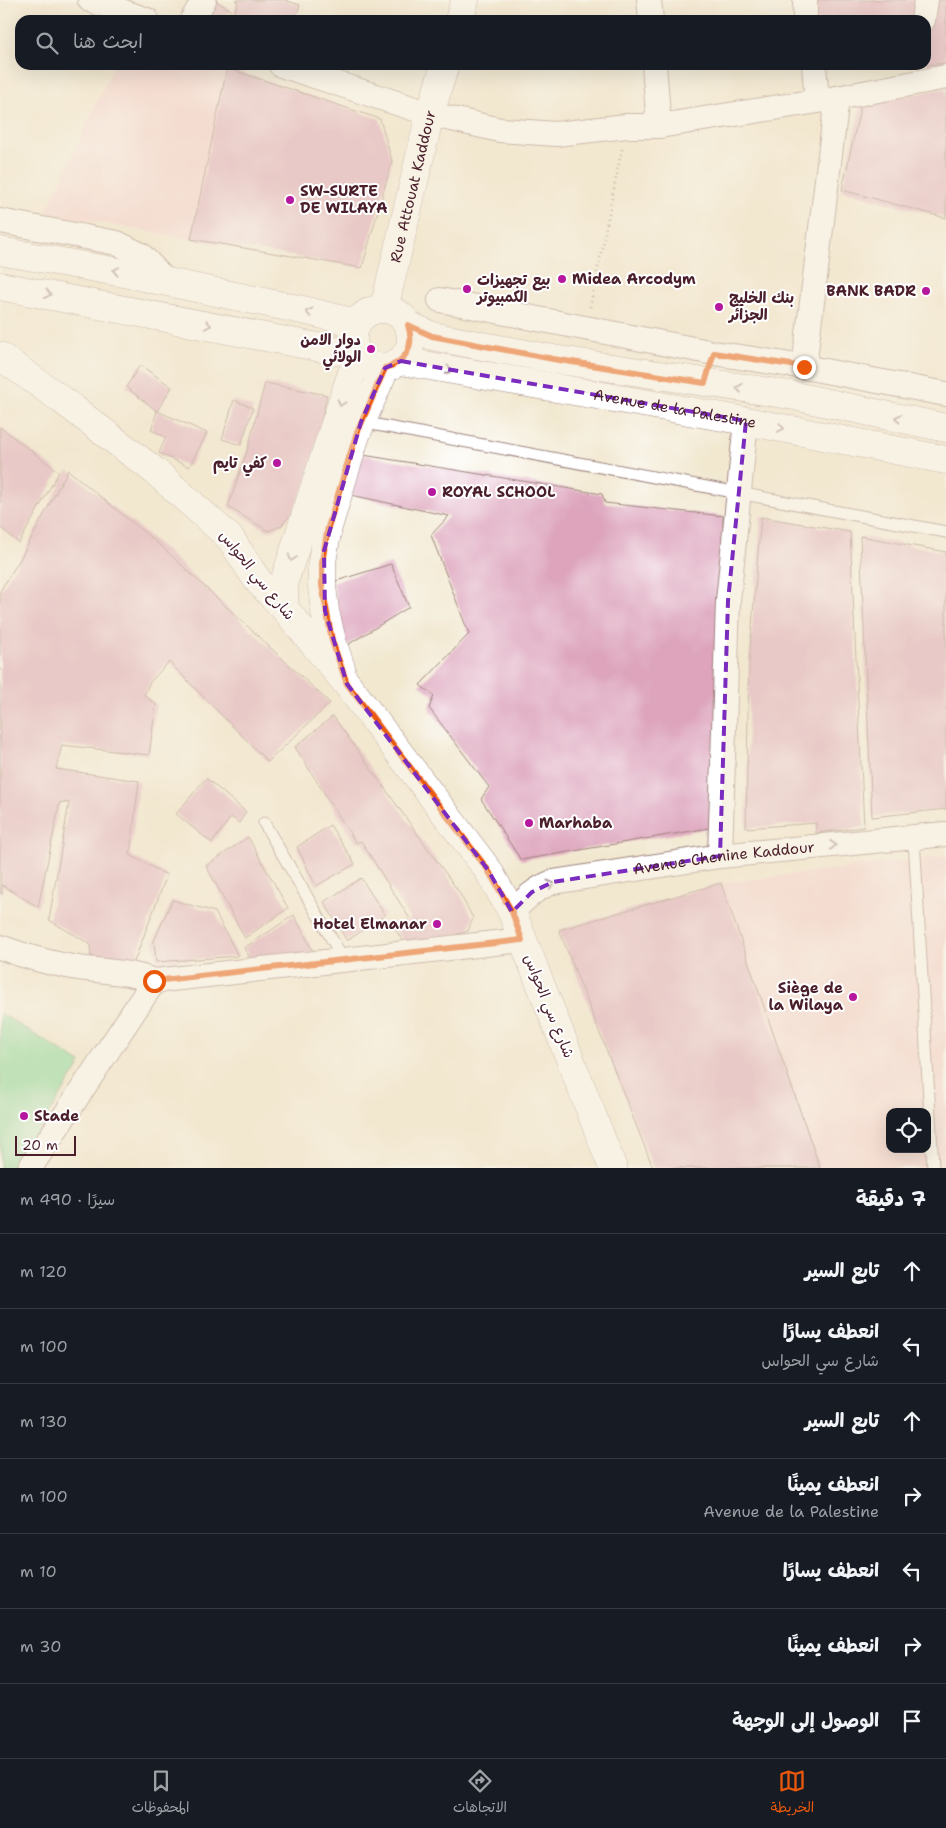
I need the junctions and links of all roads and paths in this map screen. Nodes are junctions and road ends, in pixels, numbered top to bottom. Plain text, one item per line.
1 (90, 0) edge
2 (204, 0) edge
3 (464, 0) edge
4 (649, 0) edge
5 (804, 0) edge
6 (926, 0) edge
7 (133, 15) edge
8 (195, 15) edge
9 (460, 15) edge
10 (650, 15) edge
11 (805, 15) edge
12 (924, 15) edge
13 (297, 70) edge
14 (443, 70) edge
15 (654, 70) edge
16 (816, 70) edge
17 (915, 74) edge
18 (946, 77) edge
19 (827, 100) junction
20 (430, 114) junction
21 (627, 126) junction
22 (659, 126) junction
23 (0, 221) edge
24 (0, 251) edge
25 (167, 282) junction
26 (0, 286) edge
27 (440, 300) dead end
28 (384, 309) junction
29 (356, 323) junction
30 (408, 325) junction
31 (586, 328) junction
32 (714, 353) junction
33 (0, 356) edge
34 (375, 360) junction
35 (804, 367) junction
36 (705, 383) junction
37 (946, 394) edge
38 (746, 421) junction
39 (361, 422) junction
40 (946, 428) edge
41 (946, 460) edge
42 (739, 494) junction
43 (946, 532) edge
44 (284, 608) junction
45 (347, 684) junction
46 (264, 823) dead end
47 (946, 834) edge
48 (914, 838) junction
49 (720, 856) junction
50 (512, 912) junction
51 (522, 940) junction
52 (0, 947) edge
53 (344, 960) junction
54 (154, 981) junction
55 (605, 1163) edge
56 (30, 1168) edge
57 (934, 1168) edge

1 - 7 street
2 - 8 street
3 - 9 main road
4 - 10 street
5 - 11 street
6 - 12 street
13 - 20 street
14 - 20 main road, Rue Attouat Kaddour
15 - 22 street
16 - 19 street
17 - 18 street
17 - 19 street
19 - 22 street
19 - 35 street
20 - 21 street
20 - 28 main road, Rue Attouat Kaddour
21 - 22 street
21 - 31 path
23 - 25 street
25 -> 24 main road
29 -> 25 main road
26 -> 34 main road, Avenue de la Palestine
27 - 31 street
28 - 29 main road
28 - 30 main road
29 - 34 main road
30 - 34 main road
30 - 36 main road, Avenue de la Palestine
31 - 32 street
32 - 35 street
32 - 36 street
33 - 44 main road, شارع سي الحواس
34 -> 38 main road, Avenue de la Palestine
34 - 39 main road
34 -> 44 main road
35 - 37 street
40 -> 36 main road, Avenue de la Palestine
38 -> 41 main road, Avenue de la Palestine
38 - 42 street
39 - 42 lane
39 - 45 main road
42 - 43 lane
42 - 49 street
44 - 45 main road, شارع سي الحواس
45 - 50 main road, شارع سي الحواس
46 - 53 lane
47 - 48 street, Avenue Chenine Kaddour
49 -> 48 street, Avenue Chenine Kaddour
48 - 57 lane
50 -> 49 street, Avenue Chenine Kaddour
50 - 51 main road, شارع سي الحواس
51 - 53 street
51 - 55 main road, شارع سي الحواس
52 - 54 street
53 - 54 street
54 - 56 street

